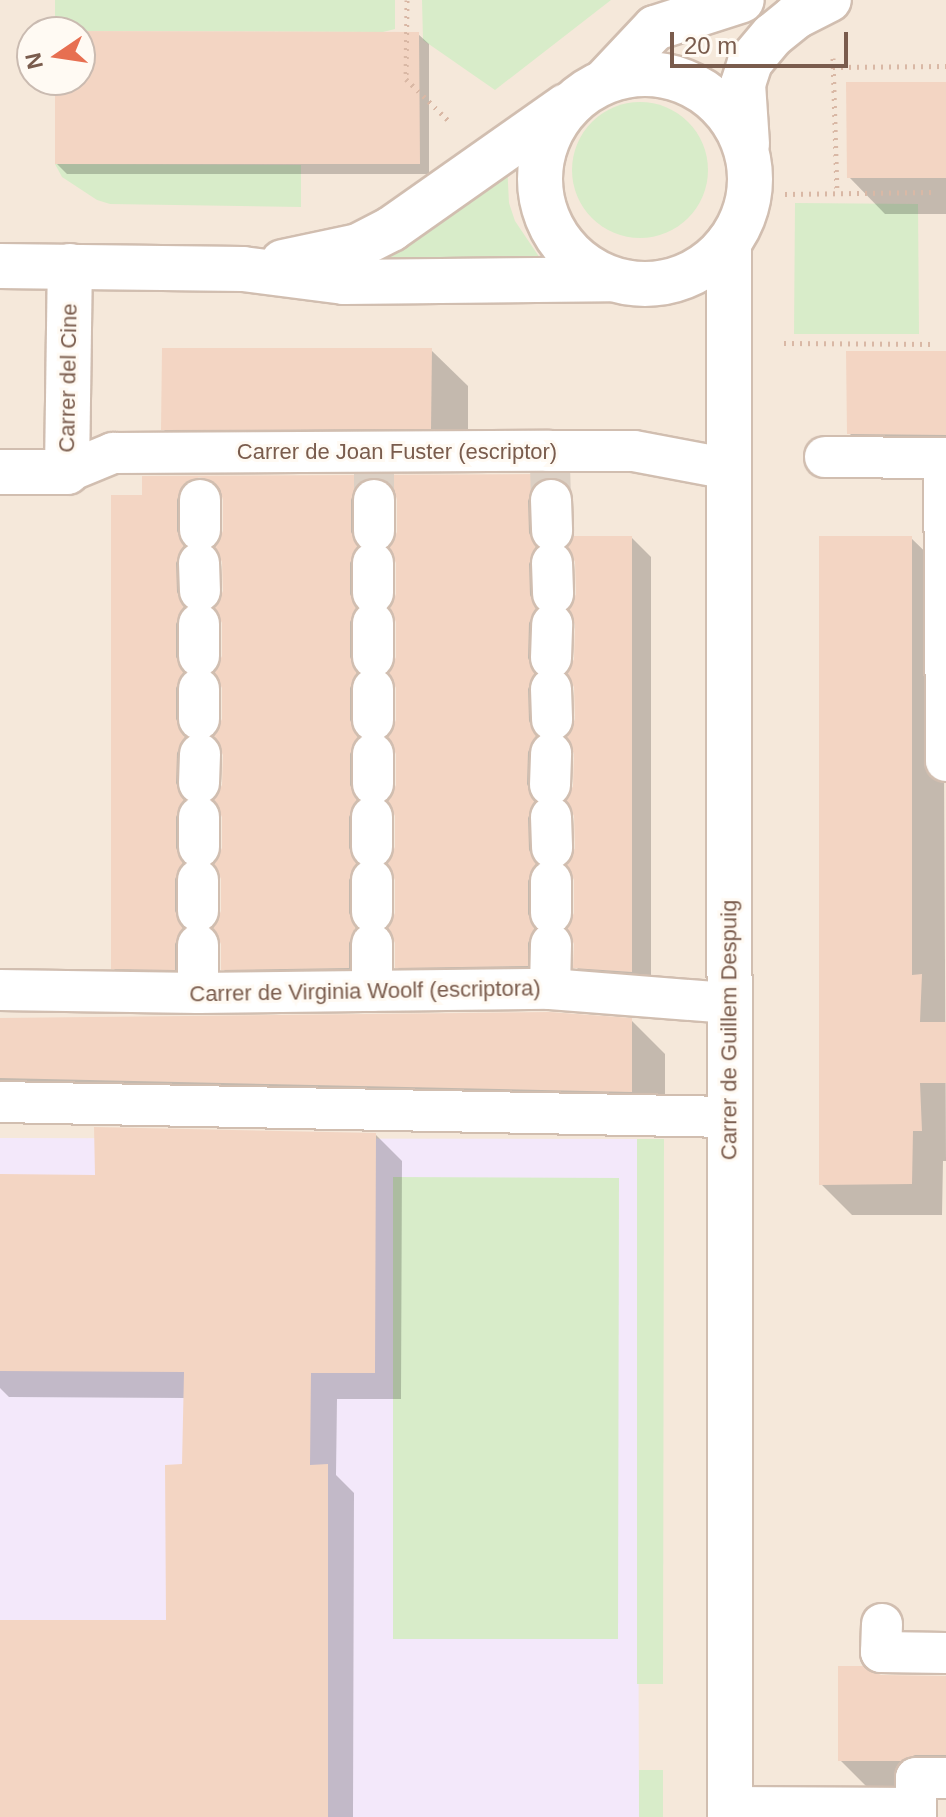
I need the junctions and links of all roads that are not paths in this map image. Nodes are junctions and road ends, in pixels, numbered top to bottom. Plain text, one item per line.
1 (742, 0) edge
2 (829, 0) edge
3 (588, 92) junction
4 (748, 158) junction
5 (729, 242) junction
6 (0, 266) edge
7 (70, 266) junction
8 (243, 269) junction
9 (610, 279) junction
10 (825, 457) dead end
11 (945, 458) edge
12 (729, 469) junction
13 (0, 472) edge
14 (67, 472) junction
15 (199, 690) junction
16 (373, 690) junction
17 (551, 691) junction
18 (946, 761) edge
19 (550, 989) junction
20 (0, 990) edge
21 (372, 991) junction
22 (198, 993) junction
23 (729, 1003) junction
24 (0, 1102) edge
25 (729, 1117) junction
26 (882, 1624) dead end
27 (946, 1653) edge
28 (946, 1778) edge
29 (730, 1812) edge
30 (916, 1812) edge

1 - 3 street
2 - 4 street
3 - 4 street
3 - 8 street
3 - 9 street
4 - 5 street
5 - 9 street
5 - 12 street, Carrer de Guillem Despuig
6 - 7 street
7 - 8 street
7 - 14 street, Carrer del Cine
8 - 9 street
10 - 11 street
11 - 18 street
12 - 17 street, Carrer de Joan Fuster (escriptor)
12 - 23 street, Carrer de Guillem Despuig
13 - 14 street, Carrer del Cine
14 - 15 street, Carrer de Joan Fuster (escriptor)
15 - 16 street, Carrer de Joan Fuster (escriptor)
15 - 22 street
16 - 17 street, Carrer de Joan Fuster (escriptor)
16 - 21 street
17 - 19 street
19 - 21 street, Carrer de Virginia Woolf (escriptora)
19 - 23 street, Carrer de Virginia Woolf (escriptora)
20 - 22 street, Carrer de Virginia Woolf (escriptora)
21 - 22 street, Carrer de Virginia Woolf (escriptora)
23 - 25 street, Carrer de Guillem Despuig
24 - 25 street
25 - 29 street, Carrer de Guillem Despuig
26 - 27 street
28 - 30 street
29 - 30 street

